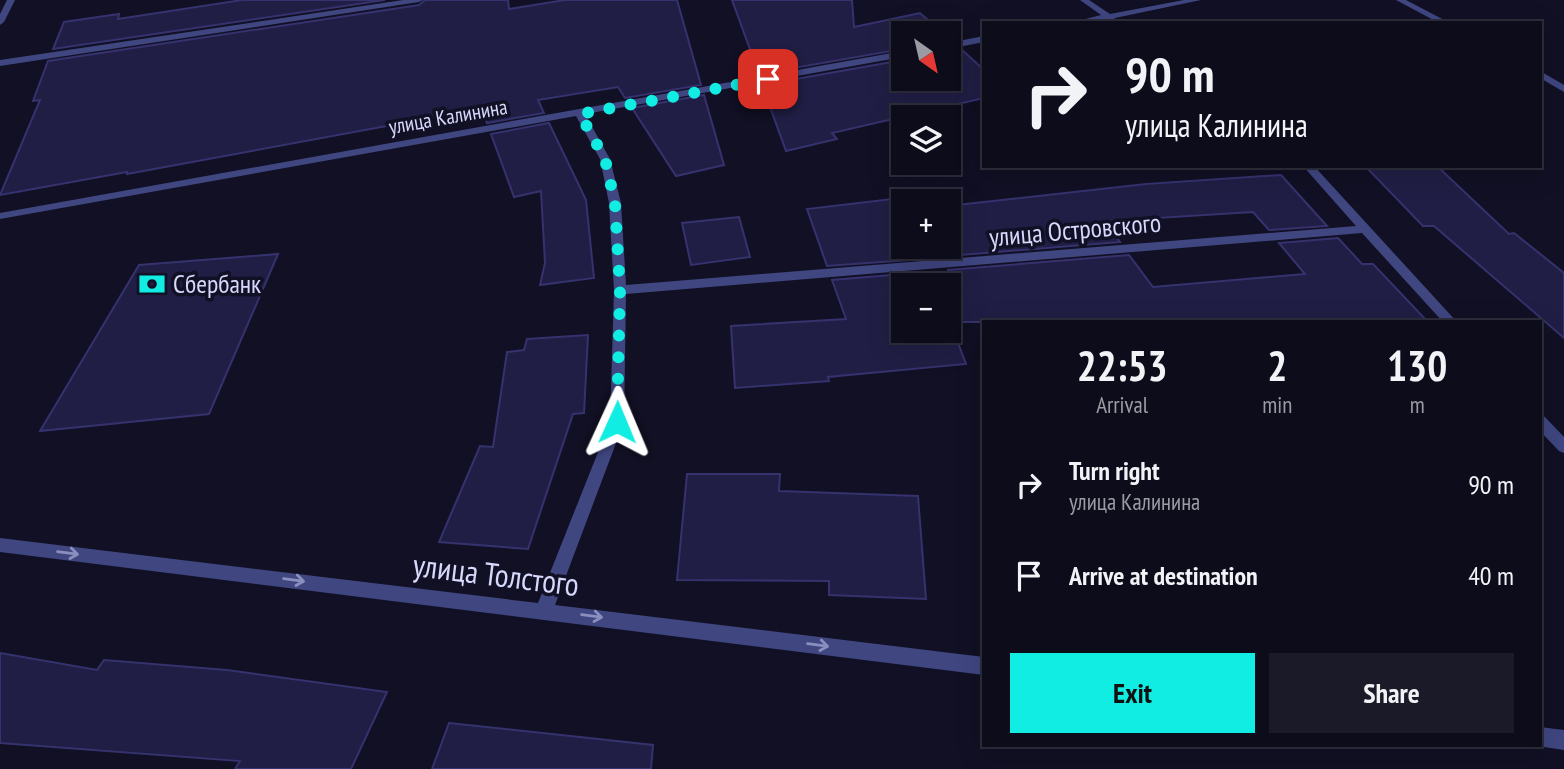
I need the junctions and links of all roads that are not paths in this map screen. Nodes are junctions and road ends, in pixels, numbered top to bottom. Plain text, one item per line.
1 (11, 0) edge
2 (419, 0) edge
3 (1084, 0) edge
4 (1197, 0) edge
5 (1400, 0) edge
6 (1108, 16) junction
7 (1084, 21) edge
8 (1116, 21) edge
9 (1442, 21) edge
10 (0, 22) edge
11 (982, 39) edge
12 (961, 43) edge
13 (891, 56) edge
14 (0, 63) edge
15 (1542, 75) edge
16 (1564, 89) edge
17 (580, 114) junction
18 (1310, 168) edge
19 (0, 216) edge
20 (1366, 229) junction
21 (620, 290) junction
22 (1448, 320) edge
23 (1542, 423) edge
24 (1564, 447) edge
25 (0, 545) edge
26 (544, 610) junction
27 (982, 666) edge
28 (1542, 737) edge
29 (1564, 740) edge

1 - 10 street
2 - 14 street
3 - 6 street
4 - 6 street
5 - 9 street
6 - 7 street
6 - 8 street
11 - 12 street
13 - 17 street, улица Калинина
15 - 16 street
17 - 19 street, улица Калинина
17 - 21 street
18 - 20 street
20 - 21 street, улица Островского
20 - 22 street
21 - 26 street
23 - 24 street
25 -> 26 street, улица Толстого
26 -> 27 street, улица Толстого
28 - 29 street

